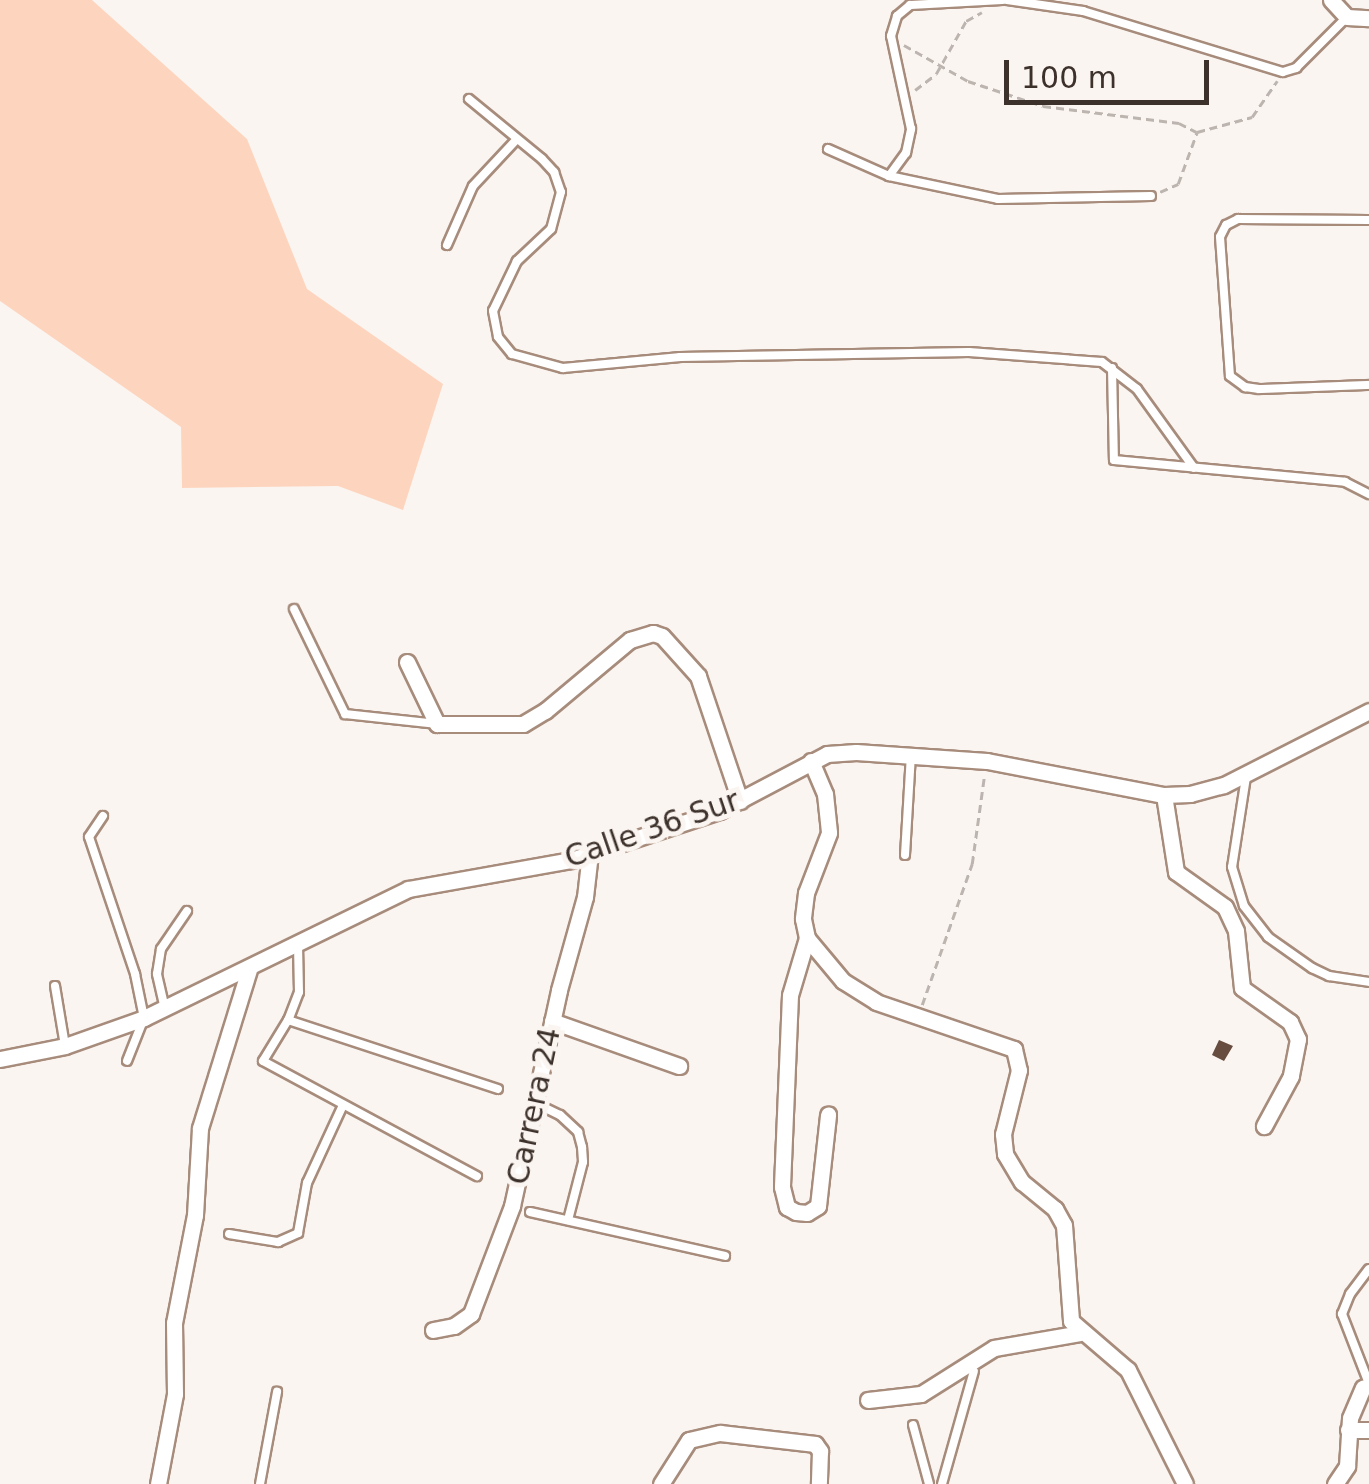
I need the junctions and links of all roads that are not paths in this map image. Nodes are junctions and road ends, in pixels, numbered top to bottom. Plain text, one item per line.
1 (1005, 0) edge
2 (1331, 0) edge
3 (1347, 16) junction
4 (1369, 18) edge
5 (469, 100) dead end
6 (517, 139) junction
7 (828, 149) dead end
8 (889, 176) junction
9 (1151, 196) road end
10 (1369, 220) edge
11 (447, 246) dead end
12 (1112, 368) junction
13 (1369, 384) edge
14 (1194, 468) junction
15 (1369, 494) edge
16 (294, 609) dead end
17 (407, 662) dead end
18 (1369, 711) edge
19 (437, 724) junction
20 (911, 755) junction
21 (811, 761) junction
22 (1246, 774) junction
23 (1164, 794) junction
24 (740, 801) junction
25 (103, 816) dead end
26 (590, 853) junction
27 (906, 855) dead end
28 (188, 911) dead end
29 (807, 938) junction
30 (298, 944) junction
31 (250, 970) junction
32 (1369, 982) edge
33 (55, 986) dead end
34 (164, 1009) junction
35 (144, 1018) junction
36 (288, 1020) junction
37 (552, 1021) junction
38 (65, 1046) junction
39 (0, 1059) edge
40 (127, 1060) dead end
41 (679, 1066) dead end
42 (498, 1090) dead end
43 (533, 1102) junction
44 (343, 1105) junction
45 (828, 1115) dead end
46 (1264, 1126) dead end
47 (477, 1176) dead end
48 (530, 1212) dead end
49 (568, 1220) junction
50 (229, 1234) dead end
51 (725, 1256) dead end
52 (1369, 1269) edge
53 (434, 1330) dead end
54 (1080, 1333) junction
55 (974, 1371) dead end
56 (1367, 1383) edge
57 (277, 1392) dead end
58 (868, 1400) dead end
59 (913, 1425) dead end
60 (1348, 1430) junction
61 (1369, 1430) edge
62 (158, 1484) edge
63 (260, 1484) edge
64 (661, 1484) edge
65 (819, 1484) edge
66 (929, 1484) edge
67 (942, 1484) edge
68 (1185, 1484) edge
69 (1335, 1484) edge

1 - 3 lane
1 - 8 lane
2 - 3 street
3 - 4 street
5 - 6 lane
6 - 11 lane
6 - 12 lane
7 - 8 lane
8 - 9 lane
10 - 13 lane
12 - 14 lane
12 - 14 lane
14 - 15 lane
16 - 19 lane
17 - 19 street
18 - 22 street, Calle 36 Sur
19 - 24 street
20 - 21 street, Calle 36 Sur
20 - 23 street, Calle 36 Sur
20 - 27 lane
21 - 24 street, Calle 36 Sur
21 - 29 street
22 - 23 street, Calle 36 Sur
22 - 32 lane
23 - 46 street
24 - 26 street, Calle 36 Sur
25 - 35 lane
26 - 30 street, Calle 36 Sur
26 - 37 street, Carrera 24
28 - 34 lane
29 - 45 street
29 - 54 street
30 - 31 street, Calle 36 Sur
30 - 36 lane
31 - 34 street, Calle 36 Sur
31 - 62 street
33 - 38 lane
34 - 35 street, Calle 36 Sur
35 - 38 street, Calle 36 Sur
35 - 40 lane
36 - 42 lane
36 - 44 lane
37 - 41 street
37 - 43 street, Carrera 24
38 - 39 street, Calle 36 Sur
43 - 49 lane
43 - 53 street, Carrera 24
44 - 47 lane
44 - 50 lane
48 - 49 lane
49 - 51 lane
52 - 56 lane
54 - 58 street
54 - 68 street
55 - 67 lane
56 - 60 street
57 - 63 lane
59 - 66 lane
60 - 61 street
60 - 69 street
64 - 65 street

